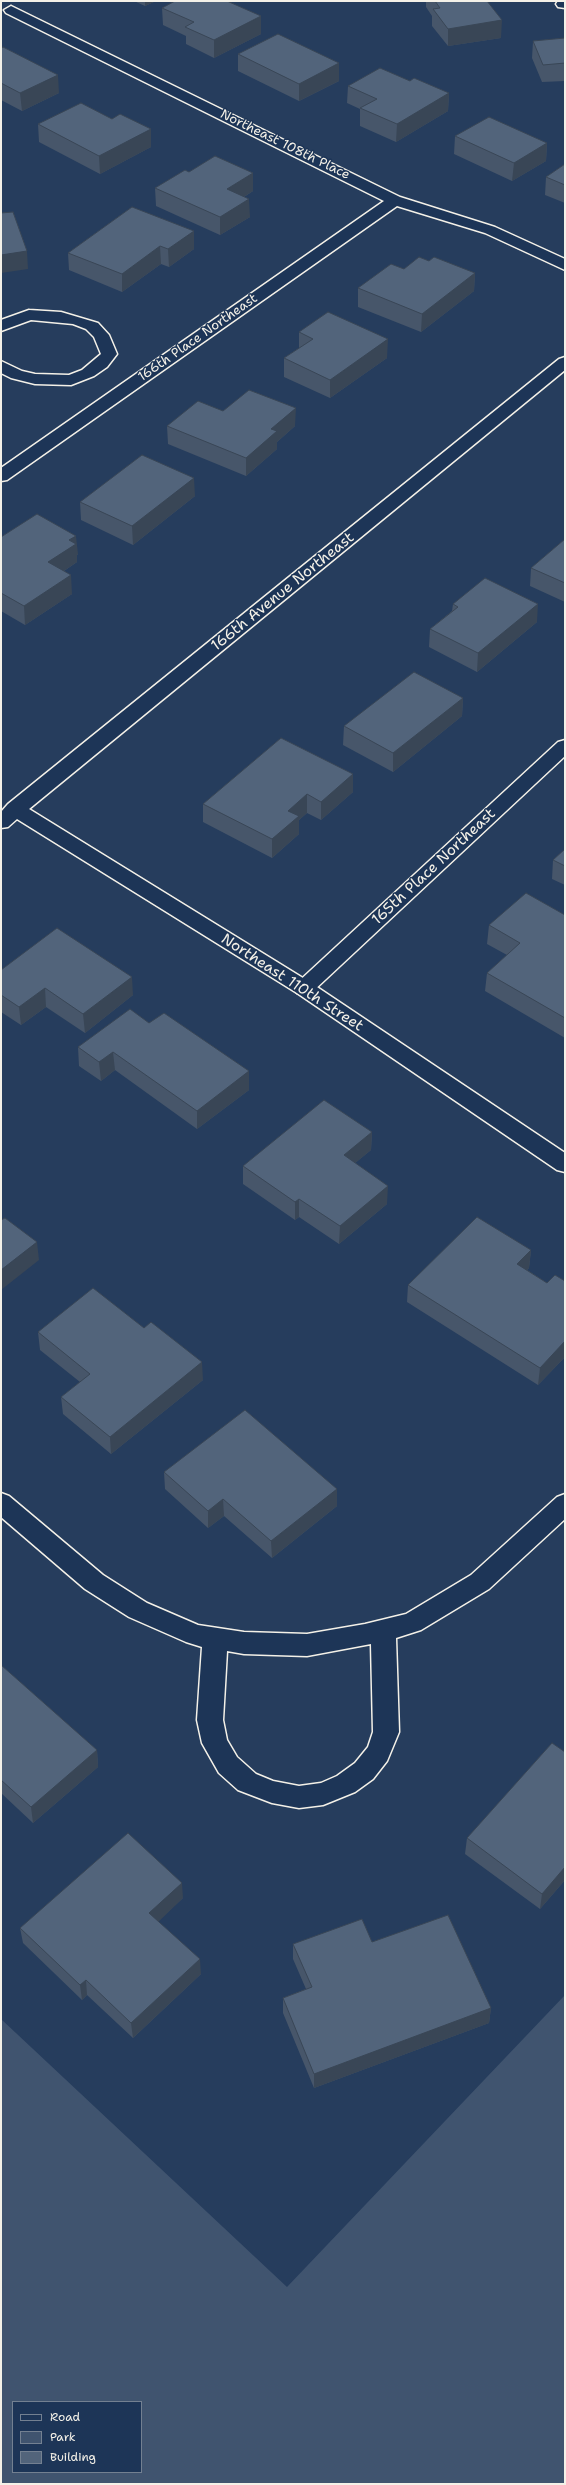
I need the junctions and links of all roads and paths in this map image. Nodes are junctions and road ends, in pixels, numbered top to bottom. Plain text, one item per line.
1 (10, 8) edge
2 (395, 200) junction
3 (565, 265) edge
4 (1, 326) edge
5 (565, 362) edge
6 (1, 366) edge
7 (111, 378) junction
8 (1, 476) edge
9 (565, 746) edge
10 (8, 816) edge
11 (304, 988) junction
12 (565, 1164) edge
13 (1, 1503) edge
14 (565, 1504) edge
15 (383, 1630) junction
16 (215, 1638) junction

1 - 2 street, Northeast 108th Place
2 - 3 street, Northeast 108th Place
2 - 7 street, 166th Place Northeast
4 - 7 street
5 - 10 street, 166th Avenue Northeast
6 - 7 street
7 - 8 street, 166th Place Northeast
9 - 11 street, 165th Place Northeast
10 - 11 street, Northeast 110th Street
11 - 12 street, Northeast 110th Street
13 - 16 street
14 - 15 street
15 - 16 street
15 - 16 street

